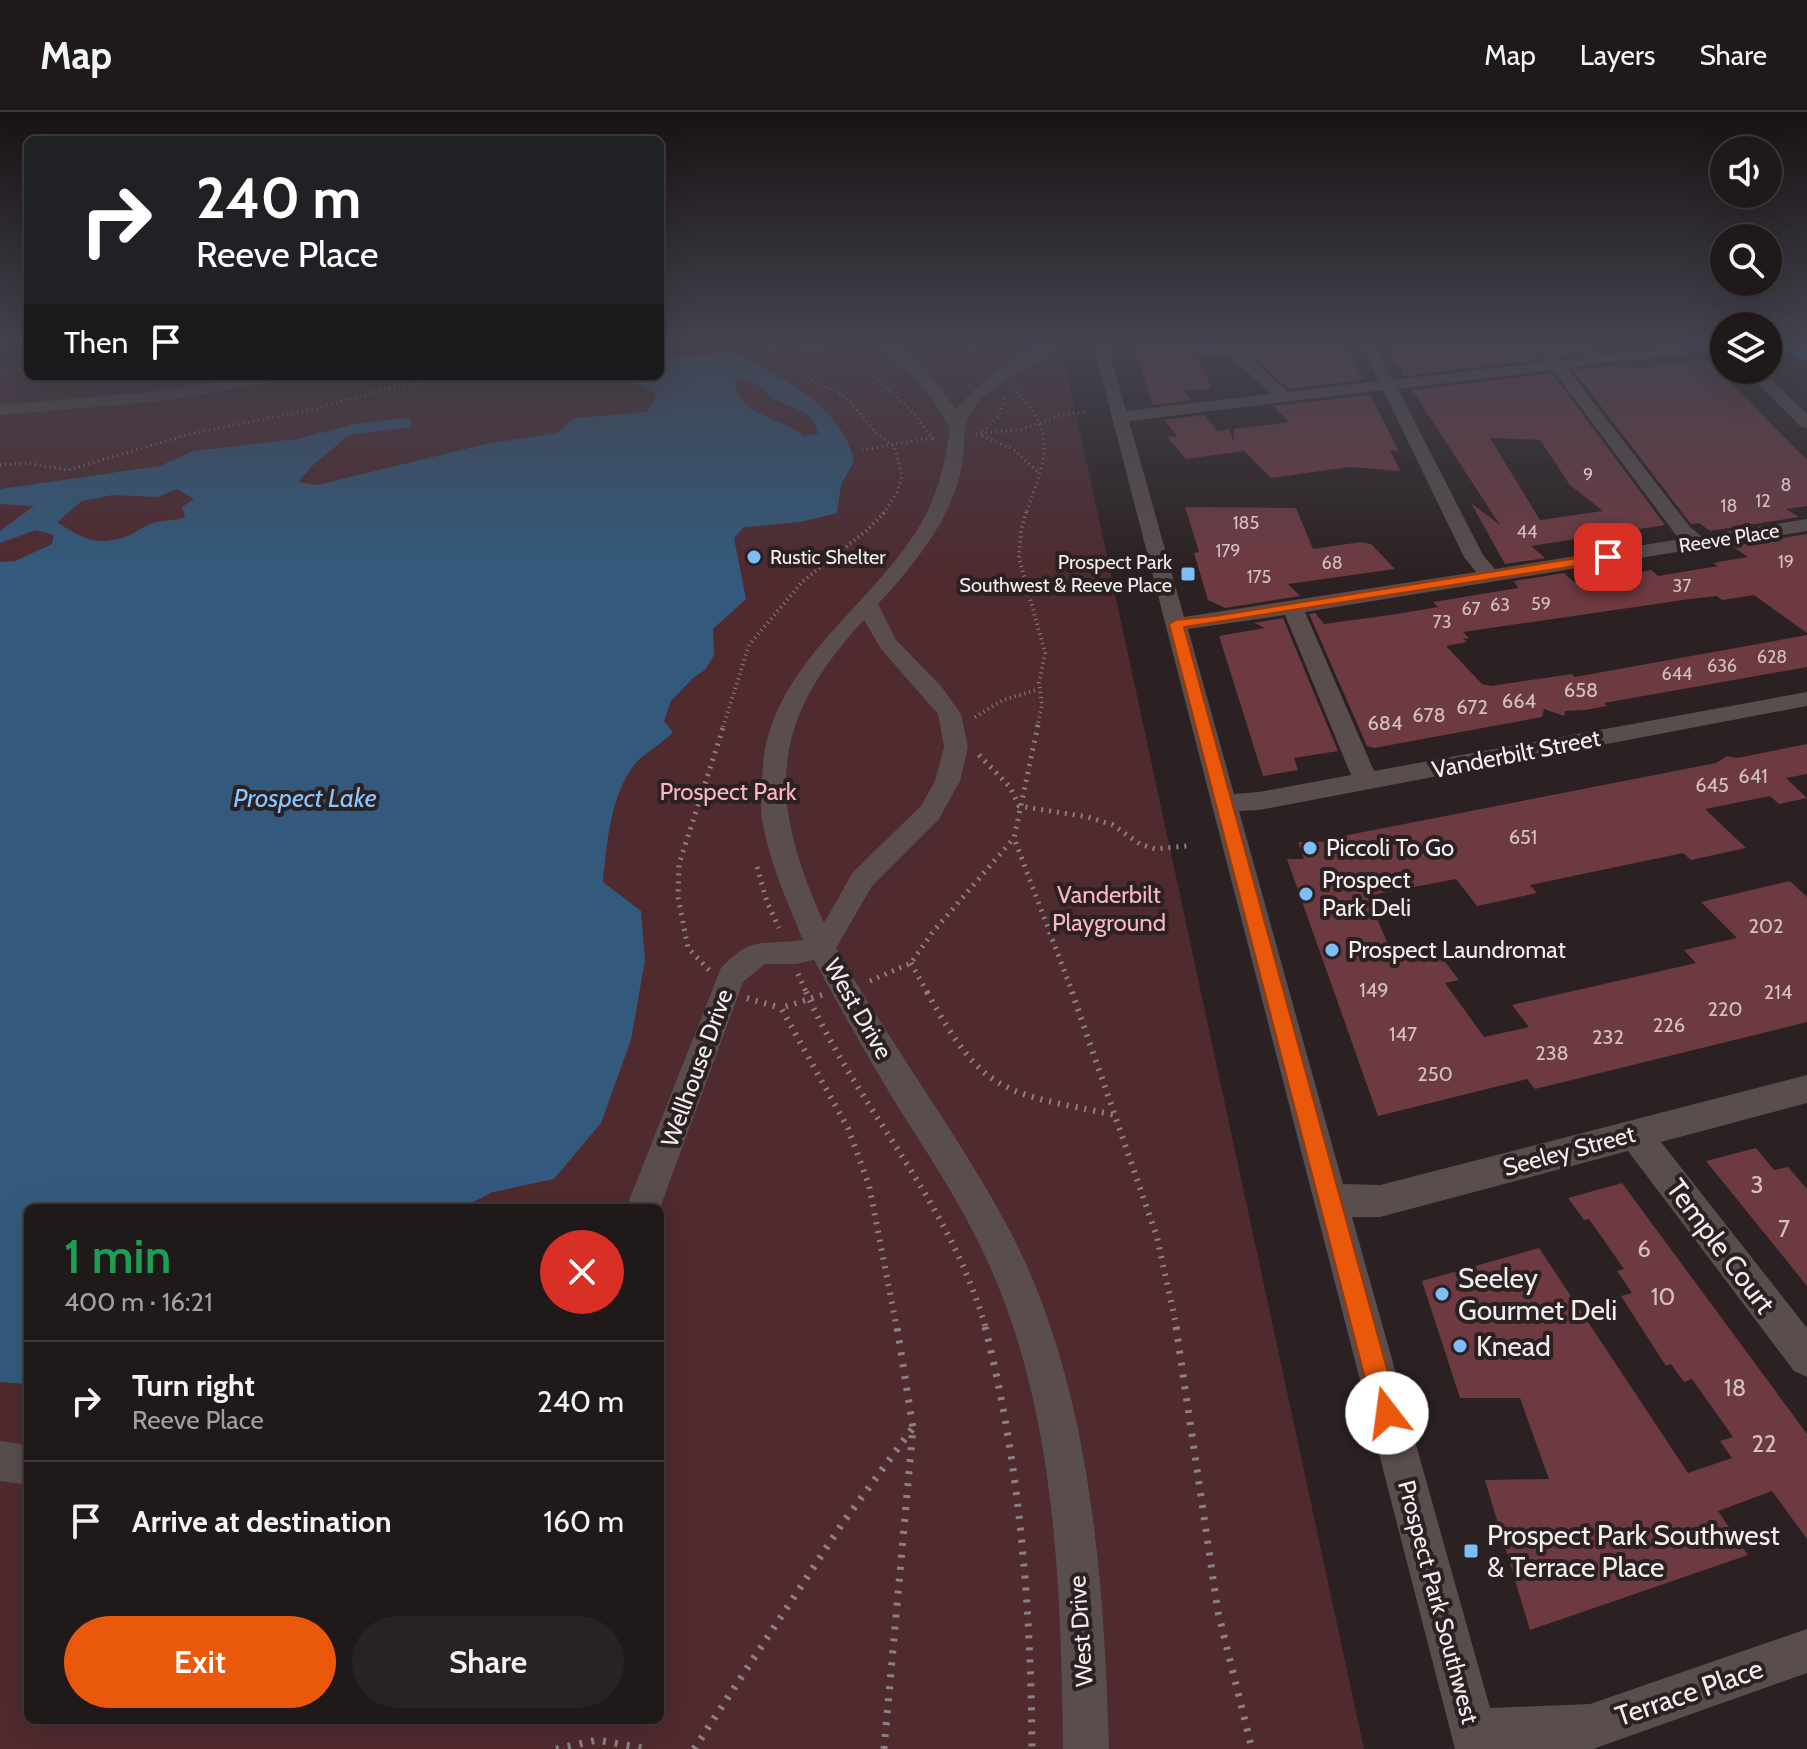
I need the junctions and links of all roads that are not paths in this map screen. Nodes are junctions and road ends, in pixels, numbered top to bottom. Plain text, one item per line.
1 (948, 419) edge
2 (960, 419) edge
3 (1119, 419) edge
4 (1405, 419) edge
5 (1598, 419) edge
6 (953, 433) junction
7 (1807, 525) edge
8 (1697, 543) junction
9 (1490, 576) junction
10 (867, 602) junction
11 (1293, 608) junction
12 (1176, 624) junction
13 (1807, 699) edge
14 (1366, 781) junction
15 (1224, 803) junction
16 (821, 944) junction
17 (1807, 1089) edge
18 (1635, 1134) junction
19 (1329, 1200) junction
20 (645, 1204) edge
21 (1807, 1358) edge
22 (0, 1461) edge
23 (24, 1464) edge
24 (1807, 1651) edge
25 (1476, 1740) edge
26 (1086, 1749) edge

1 - 6 street
2 - 6 street
3 - 12 street, Prospect Park Southwest
4 - 9 street
5 - 8 street
6 - 10 street, West Drive
7 - 8 street, Reeve Place
8 - 9 street, Reeve Place
9 - 11 street, Reeve Place
10 - 16 street, West Drive
10 - 16 street
11 - 12 street, Reeve Place
11 - 14 street
12 - 15 street, Prospect Park Southwest
13 - 14 street, Vanderbilt Street
14 - 15 street, Vanderbilt Street
15 - 19 street, Prospect Park Southwest
16 - 20 street, Wellhouse Drive
16 - 26 street, West Drive
17 - 18 street, Seeley Street
18 - 19 street, Seeley Street
18 - 21 street, Temple Court
19 - 25 street, Prospect Park Southwest
22 - 23 street
24 - 25 street, Terrace Place

